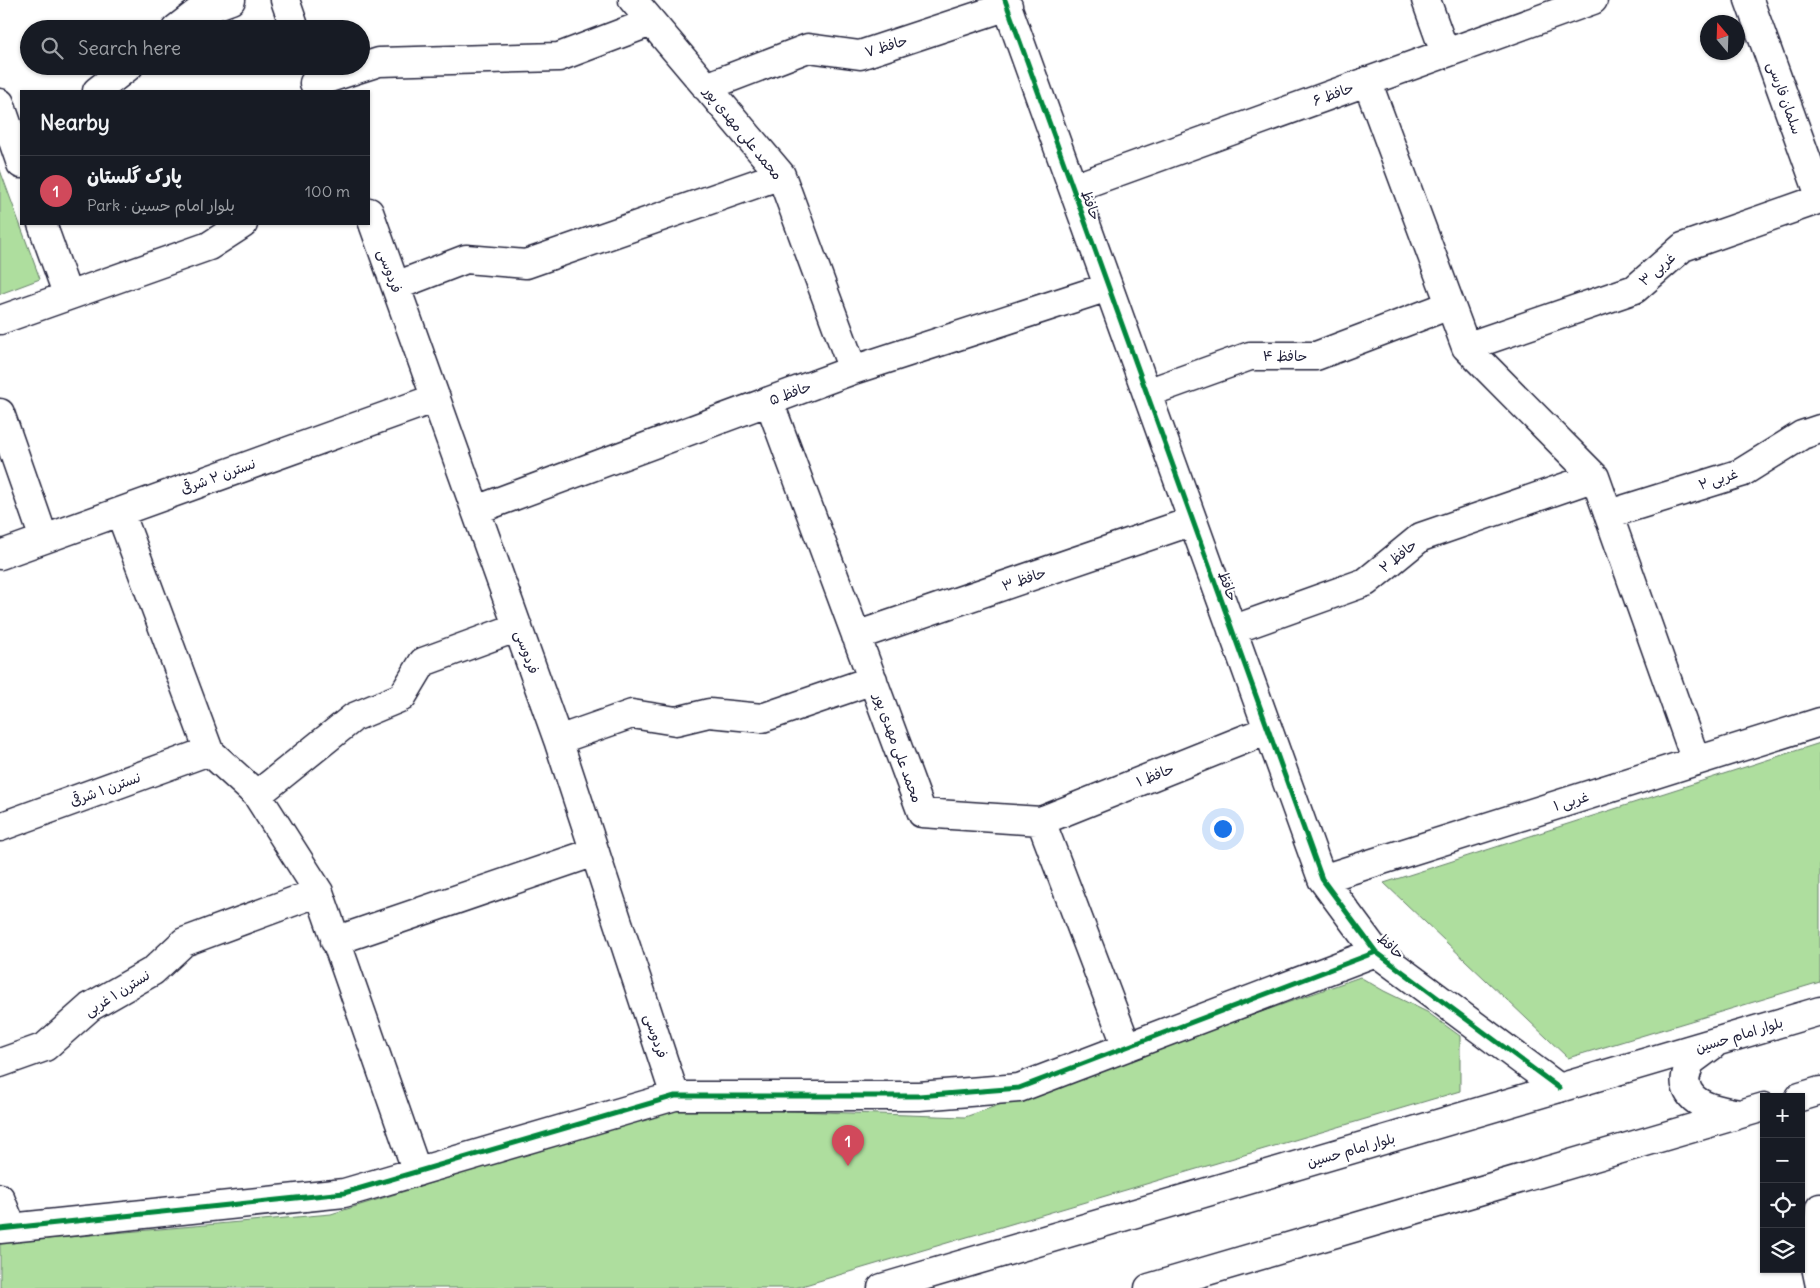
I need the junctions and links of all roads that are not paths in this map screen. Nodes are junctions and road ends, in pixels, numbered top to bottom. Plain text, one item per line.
1 (231, 0) edge
2 (284, 0) edge
3 (633, 0) edge
4 (1426, 0) edge
5 (1593, 0) edge
6 (1749, 0) edge
7 (1006, 3) edge
8 (188, 20) edge
9 (292, 20) edge
10 (651, 22) junction
11 (1445, 53) junction
12 (370, 64) edge
13 (117, 75) edge
14 (331, 75) edge
15 (313, 80) edge
16 (1367, 82) junction
17 (706, 87) junction
18 (98, 90) edge
19 (0, 103) edge
20 (15, 127) edge
21 (20, 158) edge
22 (780, 175) junction
23 (1073, 188) junction
24 (1820, 198) edge
25 (370, 215) edge
26 (42, 225) edge
27 (241, 225) edge
28 (396, 286) junction
29 (1108, 287) junction
30 (68, 296) junction
31 (1450, 305) junction
32 (0, 320) edge
33 (1466, 347) junction
34 (853, 370) junction
35 (1147, 393) junction
36 (436, 398) junction
37 (769, 401) junction
38 (0, 413) edge
39 (1820, 429) edge
40 (1596, 477) junction
41 (476, 510) junction
42 (120, 512) junction
43 (1608, 514) junction
44 (1193, 520) junction
45 (44, 539) junction
46 (0, 555) edge
47 (518, 627) junction
48 (1232, 630) junction
49 (856, 636) junction
50 (873, 680) junction
51 (1820, 722) edge
52 (1268, 730) junction
53 (558, 740) junction
54 (210, 751) junction
55 (1696, 761) junction
56 (257, 795) junction
57 (1041, 821) junction
58 (0, 827) edge
59 (595, 852) junction
60 (1322, 879) junction
61 (318, 892) junction
62 (335, 941) junction
63 (1376, 952) junction
64 (1820, 1011) edge
65 (1718, 1041) junction
66 (1128, 1047) junction
67 (0, 1064) edge
68 (1559, 1088) junction
69 (1820, 1091) edge
70 (675, 1096) junction
71 (1805, 1096) edge
72 (1752, 1111) edge
73 (417, 1172) junction
74 (0, 1198) edge
75 (1820, 1208) edge
76 (6, 1229) edge
77 (1820, 1286) edge
78 (882, 1288) edge
79 (1149, 1288) edge

1 - 8 street
2 - 9 street
3 - 10 street, محمد علی مهدی پور
4 - 11 street
5 - 11 street, حافظ ۶
6 - 24 street, سلمان فارسی
7 - 17 street, حافظ ۷
7 - 23 street, حافظ
10 - 12 street
10 - 17 street, محمد علی مهدی پور
11 - 16 street, حافظ ۶
13 - 18 street
14 - 15 street
16 - 23 street, حافظ ۶
16 - 31 street
17 - 22 street, محمد علی مهدی پور
19 - 20 street
20 - 21 street
22 - 28 street
22 - 34 street, محمد علی مهدی پور
23 - 29 street, حافظ
24 - 33 street, ۳ غربی
25 - 28 street, فردوسی
26 - 30 street
27 - 30 street
28 - 36 street, فردوسی
29 - 34 street, حافظ ۵
29 - 35 street, حافظ
30 - 32 street
31 - 33 street
31 - 35 street, حافظ ۴
33 - 40 street
34 - 37 street, حافظ ۵
35 - 44 street, حافظ
36 - 41 street, فردوسی
36 - 42 street, نسترن ۲ شرقی
37 - 41 street, حافظ ۵
37 - 49 street, محمد علی مهدی پور
38 - 45 street
39 - 43 street, ۲ غربی
40 - 43 street
40 - 48 street, حافظ ۲
41 - 47 street, فردوسی
42 - 45 street, نسترن ۲ شرقی
42 - 54 street
43 - 55 street
44 - 48 street, حافظ
44 - 49 street, حافظ ۳
45 - 46 street, نسترن ۲ شرقی
47 - 53 street, فردوسی
47 - 56 street
48 - 52 street, حافظ
49 - 50 street, محمد علی مهدی پور
50 - 53 street
50 - 57 street, محمد علی مهدی پور
51 - 55 street, ۱ غربی
52 - 57 street, حافظ ۱
52 - 60 street, حافظ
53 - 59 street, فردوسی
54 - 56 street
54 - 58 street, نسترن ۱ شرقی
55 - 60 street, ۱ غربی
56 - 61 street
57 - 66 street
59 - 62 street
59 - 70 street, فردوسی
60 - 63 street, حافظ
61 - 62 street
61 - 67 street, نسترن ۱ غربی
62 - 73 street
63 - 66 street
63 - 68 street, حافظ
64 - 65 street, بلوار امام حسین
65 - 68 street, بلوار امام حسین
65 - 72 street
66 - 70 street
68 - 78 street, بلوار امام حسین
69 - 71 street
70 - 73 street
72 - 79 street
73 - 76 street
74 - 76 street
75 - 77 street

